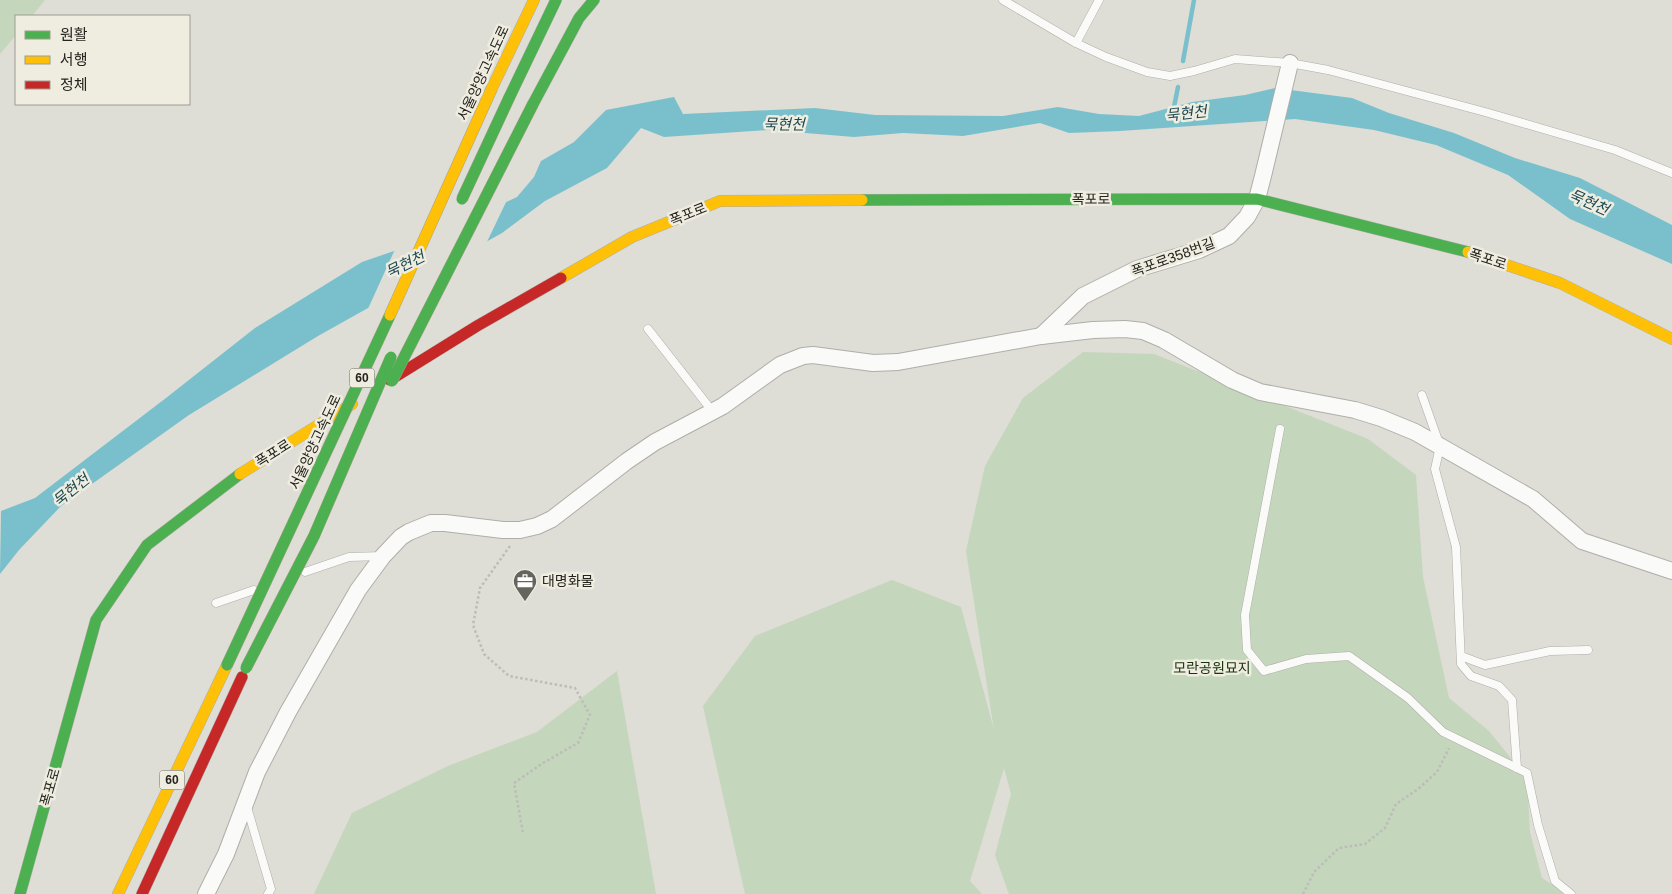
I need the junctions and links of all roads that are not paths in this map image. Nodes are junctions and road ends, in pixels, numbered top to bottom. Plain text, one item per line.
1 (534, 0) edge
2 (556, 0) edge
3 (594, 0) edge
4 (1003, 0) edge
5 (1099, 0) edge
6 (1076, 43) junction
7 (1290, 63) junction
8 (454, 144) dead end
9 (1672, 173) edge
10 (1257, 199) junction
11 (457, 211) dead end
12 (648, 329) dead end
13 (1041, 336) junction
14 (1672, 339) edge
15 (397, 345) dead end
16 (1422, 395) dead end
17 (714, 412) junction
18 (1280, 428) dead end
19 (331, 444) junction
20 (1440, 446) junction
21 (314, 536) junction
22 (382, 556) junction
23 (1672, 571) edge
24 (216, 603) dead end
25 (1588, 650) dead end
26 (1461, 656) junction
27 (1516, 768) junction
28 (245, 800) junction
29 (20, 894) edge
30 (118, 894) edge
31 (142, 894) edge
32 (206, 894) edge
33 (268, 894) edge
34 (1571, 894) edge

1 - 19 main road, 서울양양고속도로 / 60, bridge
2 - 11 main road, bridge
3 - 21 main road, bridge
4 - 6 lane
5 - 6 lane
6 - 7 lane
7 - 9 lane
7 - 10 street, 폭포로358번길
8 - 19 main road, bridge
10 - 13 street, 폭포로358번길
10 - 14 main road, 폭포로
10 - 29 main road, 폭포로
12 - 17 lane
13 - 17 street
13 - 20 street
15 - 21 main road, 60, bridge
16 - 20 lane
17 - 22 street
18 - 27 lane
19 - 30 main road, 서울양양고속도로 / 60, bridge
20 - 23 street
20 - 26 lane
21 - 31 main road, 60, bridge
22 - 24 lane
22 - 28 street
25 - 26 lane
26 - 27 lane
27 - 34 lane
28 - 32 street
28 - 33 lane

